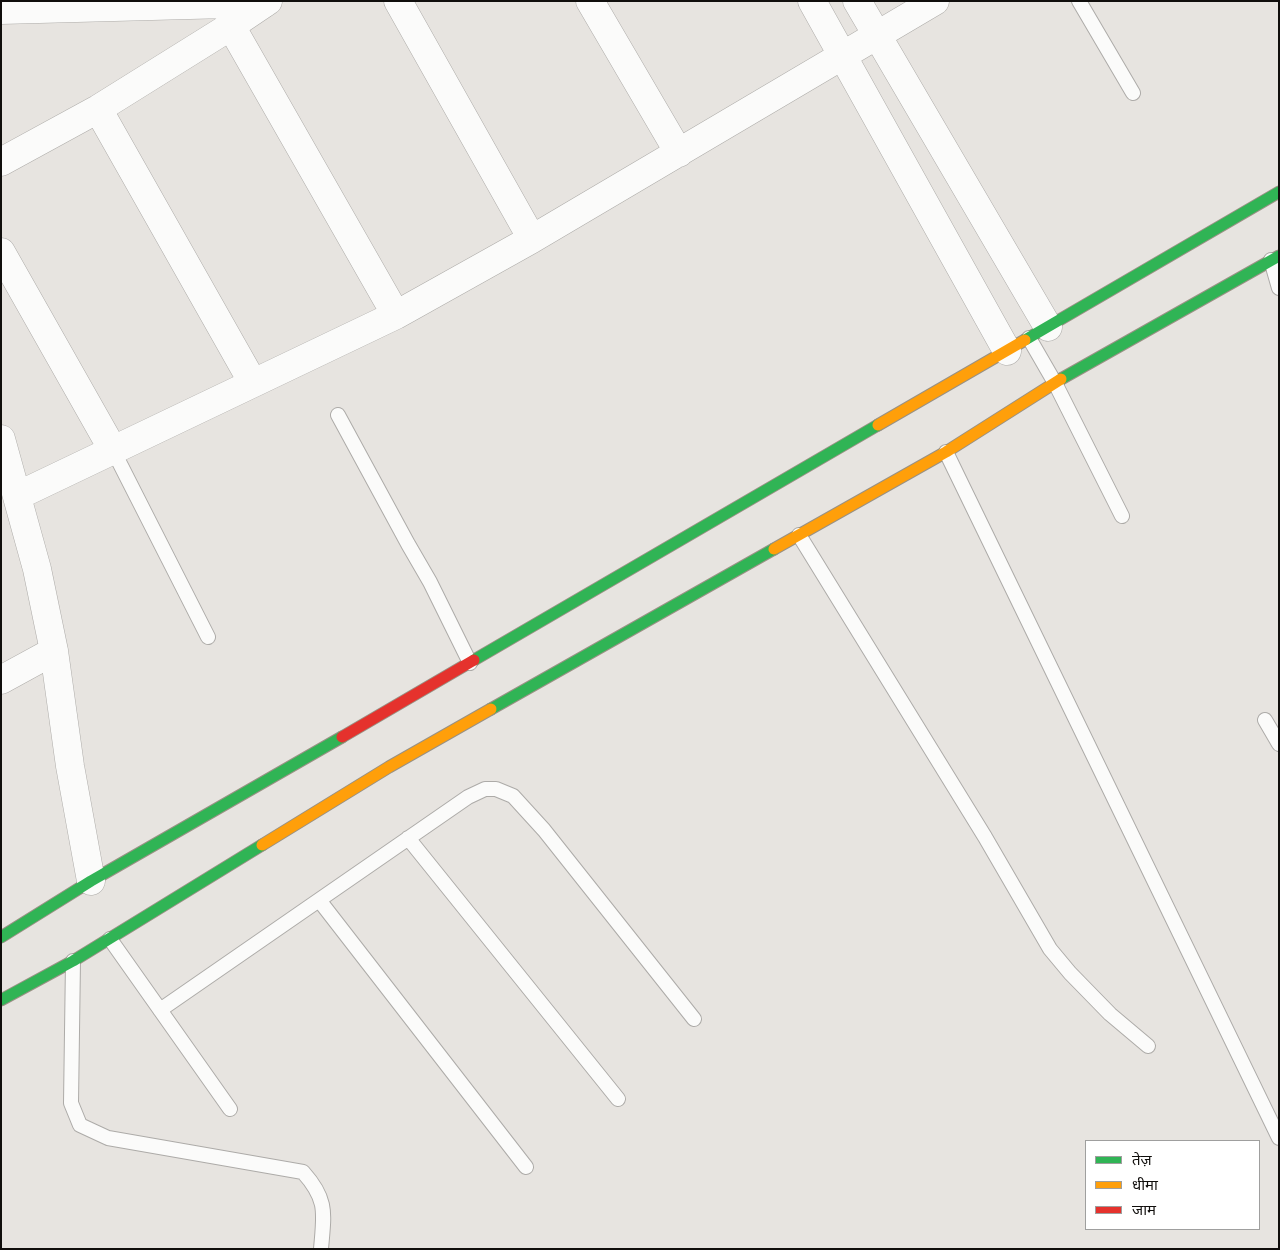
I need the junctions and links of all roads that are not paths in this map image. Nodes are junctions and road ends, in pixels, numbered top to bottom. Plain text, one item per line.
1 (398, 1) edge
2 (590, 1) edge
3 (812, 1) edge
4 (856, 1) edge
5 (935, 1) edge
6 (1079, 1) edge
7 (258, 2) edge
8 (128, 4) edge
9 (4, 7) edge
10 (231, 26) junction
11 (877, 35) junction
12 (842, 56) junction
13 (1133, 93) dead end
14 (98, 109) junction
15 (679, 152) junction
16 (1, 162) edge
17 (1279, 192) edge
18 (532, 239) junction
19 (1, 252) edge
20 (1275, 258) edge
21 (1279, 288) edge
22 (396, 315) junction
23 (1028, 338) junction
24 (253, 382) junction
25 (1055, 383) junction
26 (338, 414) dead end
27 (2, 446) edge
28 (113, 450) junction
29 (946, 452) junction
30 (17, 496) junction
31 (1122, 516) dead end
32 (799, 535) junction
33 (208, 637) dead end
34 (54, 651) junction
35 (470, 663) junction
36 (1, 680) edge
37 (1264, 720) dead end
38 (1279, 744) edge
39 (408, 838) junction
40 (91, 881) junction
41 (319, 900) junction
42 (1, 936) edge
43 (110, 938) junction
44 (74, 961) junction
45 (1, 1000) edge
46 (160, 1010) junction
47 (694, 1019) dead end
48 (1148, 1046) dead end
49 (618, 1099) dead end
50 (230, 1109) dead end
51 (1279, 1138) edge
52 (526, 1167) dead end
53 (321, 1249) edge

1 - 18 street
2 - 15 street
3 - 12 street
4 - 11 street
5 - 11 street
6 - 13 lane
7 - 8 street
7 - 10 street
8 - 9 street
10 - 14 street
10 - 22 street
11 - 12 street
11 - 23 street
12 - 15 street
12 - 23 street
14 - 16 street
14 - 24 street
15 - 18 street
17 - 23 main road
18 - 22 street
19 - 28 street
20 - 21 lane
20 - 25 main road
22 - 24 street
23 - 25 lane
23 - 35 main road
24 - 28 street
25 - 29 main road
25 - 31 lane
26 - 35 lane
27 - 30 street
28 - 30 street
28 - 33 lane
29 - 32 main road
29 - 51 lane
30 - 34 street
32 - 43 main road
32 - 48 lane
34 - 36 street
34 - 40 street
35 - 40 main road
37 - 38 lane
39 - 41 lane
39 - 47 lane
39 - 49 lane
40 - 42 main road
41 - 46 lane
41 - 52 lane
43 - 44 main road
43 - 46 lane
44 - 45 main road
44 - 53 lane
46 - 50 lane

